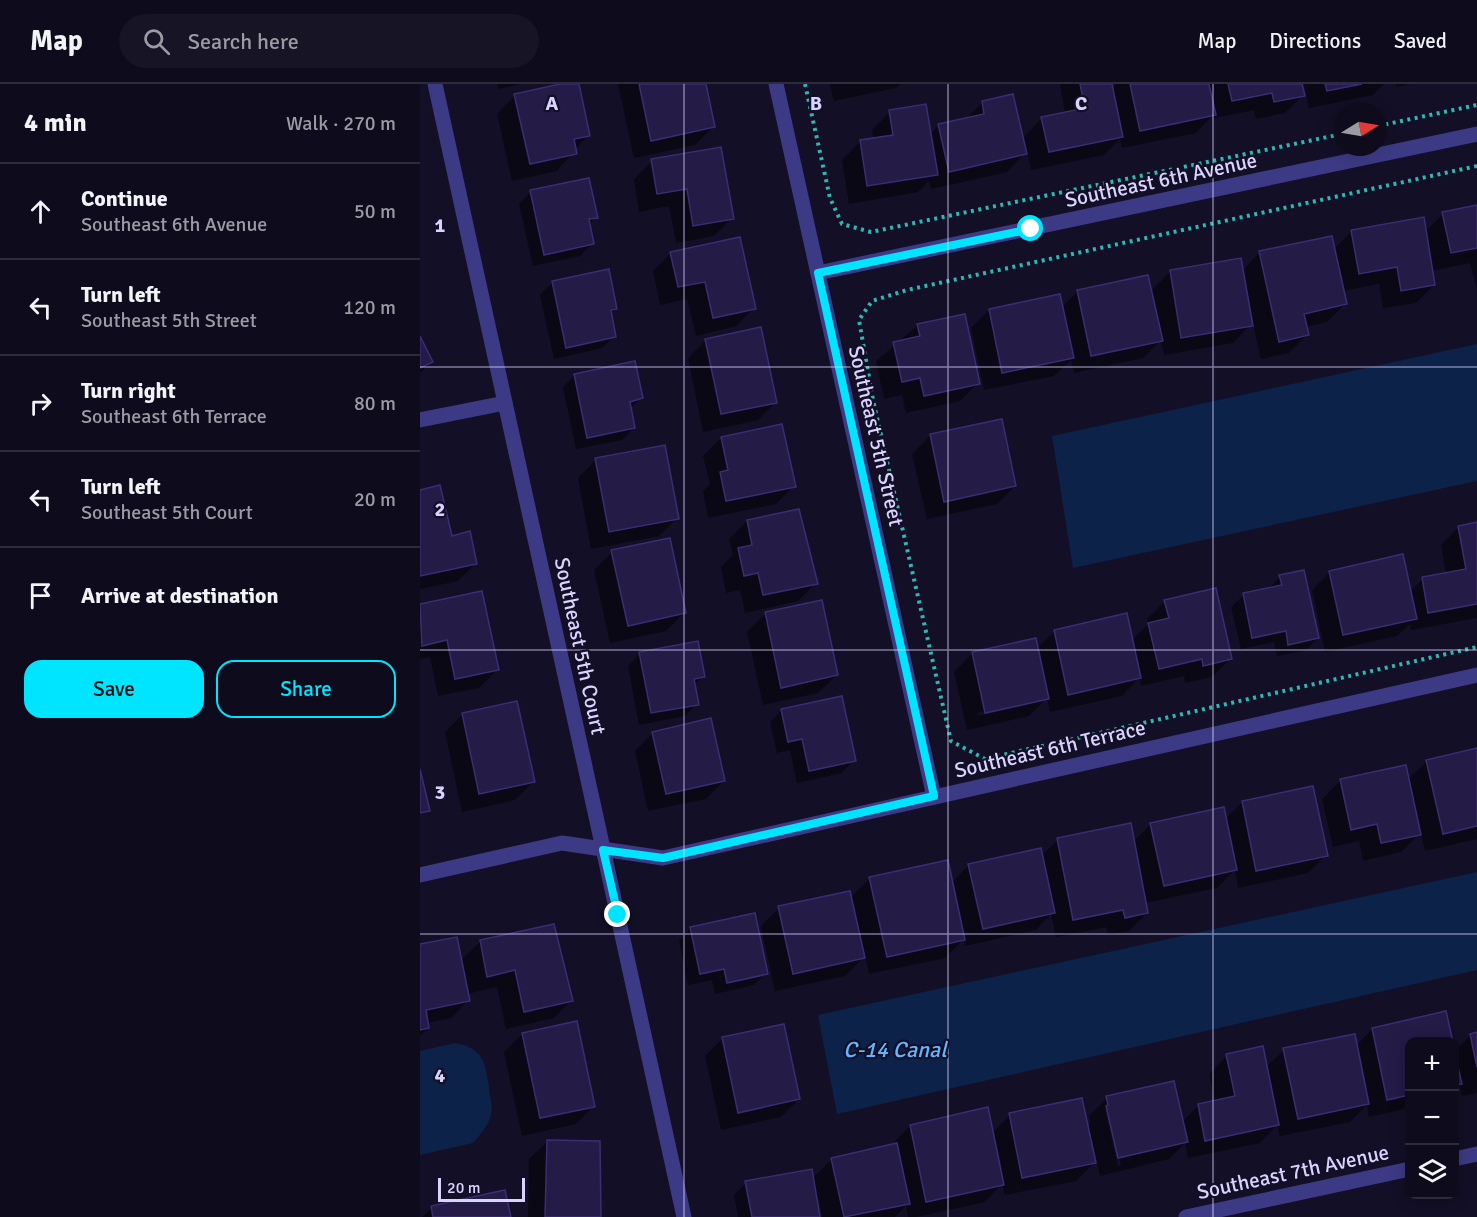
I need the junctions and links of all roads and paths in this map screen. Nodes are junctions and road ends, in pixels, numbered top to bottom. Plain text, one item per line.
1 (435, 84) edge
2 (776, 84) edge
3 (805, 84) edge
4 (1477, 105) edge
5 (1387, 124) edge
6 (1477, 134) edge
7 (1333, 136) edge
8 (1477, 166) edge
9 (818, 273) junction
10 (505, 403) junction
11 (420, 420) edge
12 (1477, 647) edge
13 (1477, 675) edge
14 (934, 796) junction
15 (603, 850) junction
16 (420, 876) edge
17 (1477, 1154) edge
18 (1459, 1158) edge
19 (1405, 1170) edge
20 (684, 1217) edge
21 (1186, 1217) edge

1 - 10 street, Southeast 5th Court
2 - 9 street, Southeast 5th Street
3 - 7 path
4 - 5 path
6 - 9 street, Southeast 6th Avenue
8 - 12 path
9 - 14 street, Southeast 5th Street
10 - 11 street
10 - 15 street, Southeast 5th Court
13 - 14 street, Southeast 6th Terrace
14 - 15 street, Southeast 6th Terrace
15 - 16 street, Southeast 6th Terrace
15 - 20 street, Southeast 5th Court
17 - 18 street
19 - 21 street, Southeast 7th Avenue

